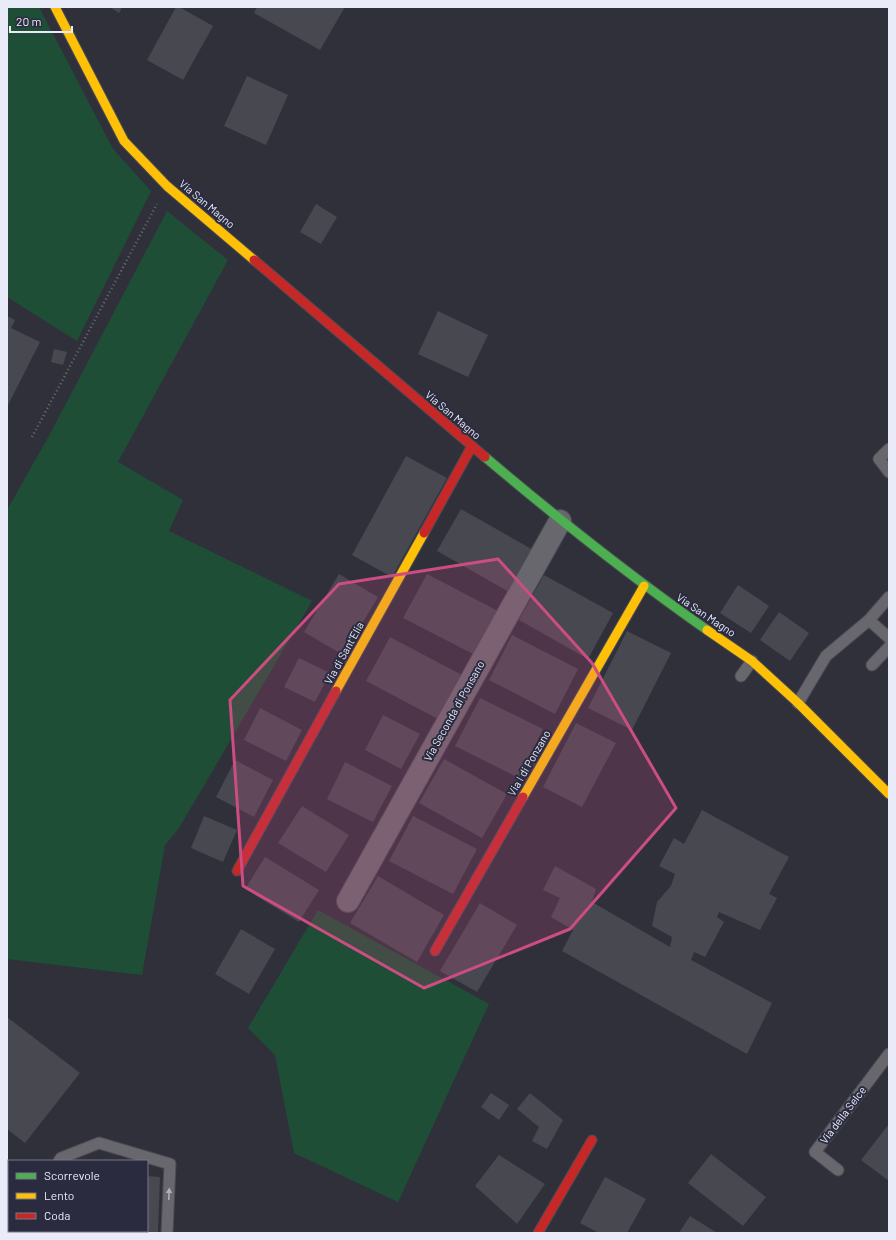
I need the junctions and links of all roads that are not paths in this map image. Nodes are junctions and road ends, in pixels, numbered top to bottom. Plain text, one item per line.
1 (55, 7) edge
2 (472, 446) junction
3 (889, 448) edge
4 (889, 472) edge
5 (560, 521) junction
6 (644, 586) junction
7 (889, 597) edge
8 (869, 620) junction
9 (889, 638) edge
10 (889, 647) edge
11 (752, 661) junction
12 (872, 665) dead end
13 (741, 676) dead end
14 (798, 703) junction
15 (889, 794) edge
16 (237, 871) dead end
17 (348, 901) dead end
18 (435, 951) dead end
19 (889, 1054) edge
20 (592, 1140) dead end
21 (60, 1160) edge
22 (838, 1170) dead end
23 (167, 1233) edge
24 (538, 1233) edge

1 - 2 street, Via San Magno
2 - 5 street, Via San Magno
2 - 16 street, Via di Sant'Elia
3 - 4 lane
5 - 6 street, Via San Magno
5 - 17 street, Via Seconda di Ponsano
6 - 11 street, Via San Magno
6 - 18 street, Via I di Ponzano
7 - 8 lane
8 - 9 lane
8 - 14 lane
10 - 12 lane
11 - 13 lane
11 - 14 street, Via San Magno
14 - 15 street, Via San Magno
19 - 22 lane, Via della Selce
20 - 24 street
23 -> 21 lane

